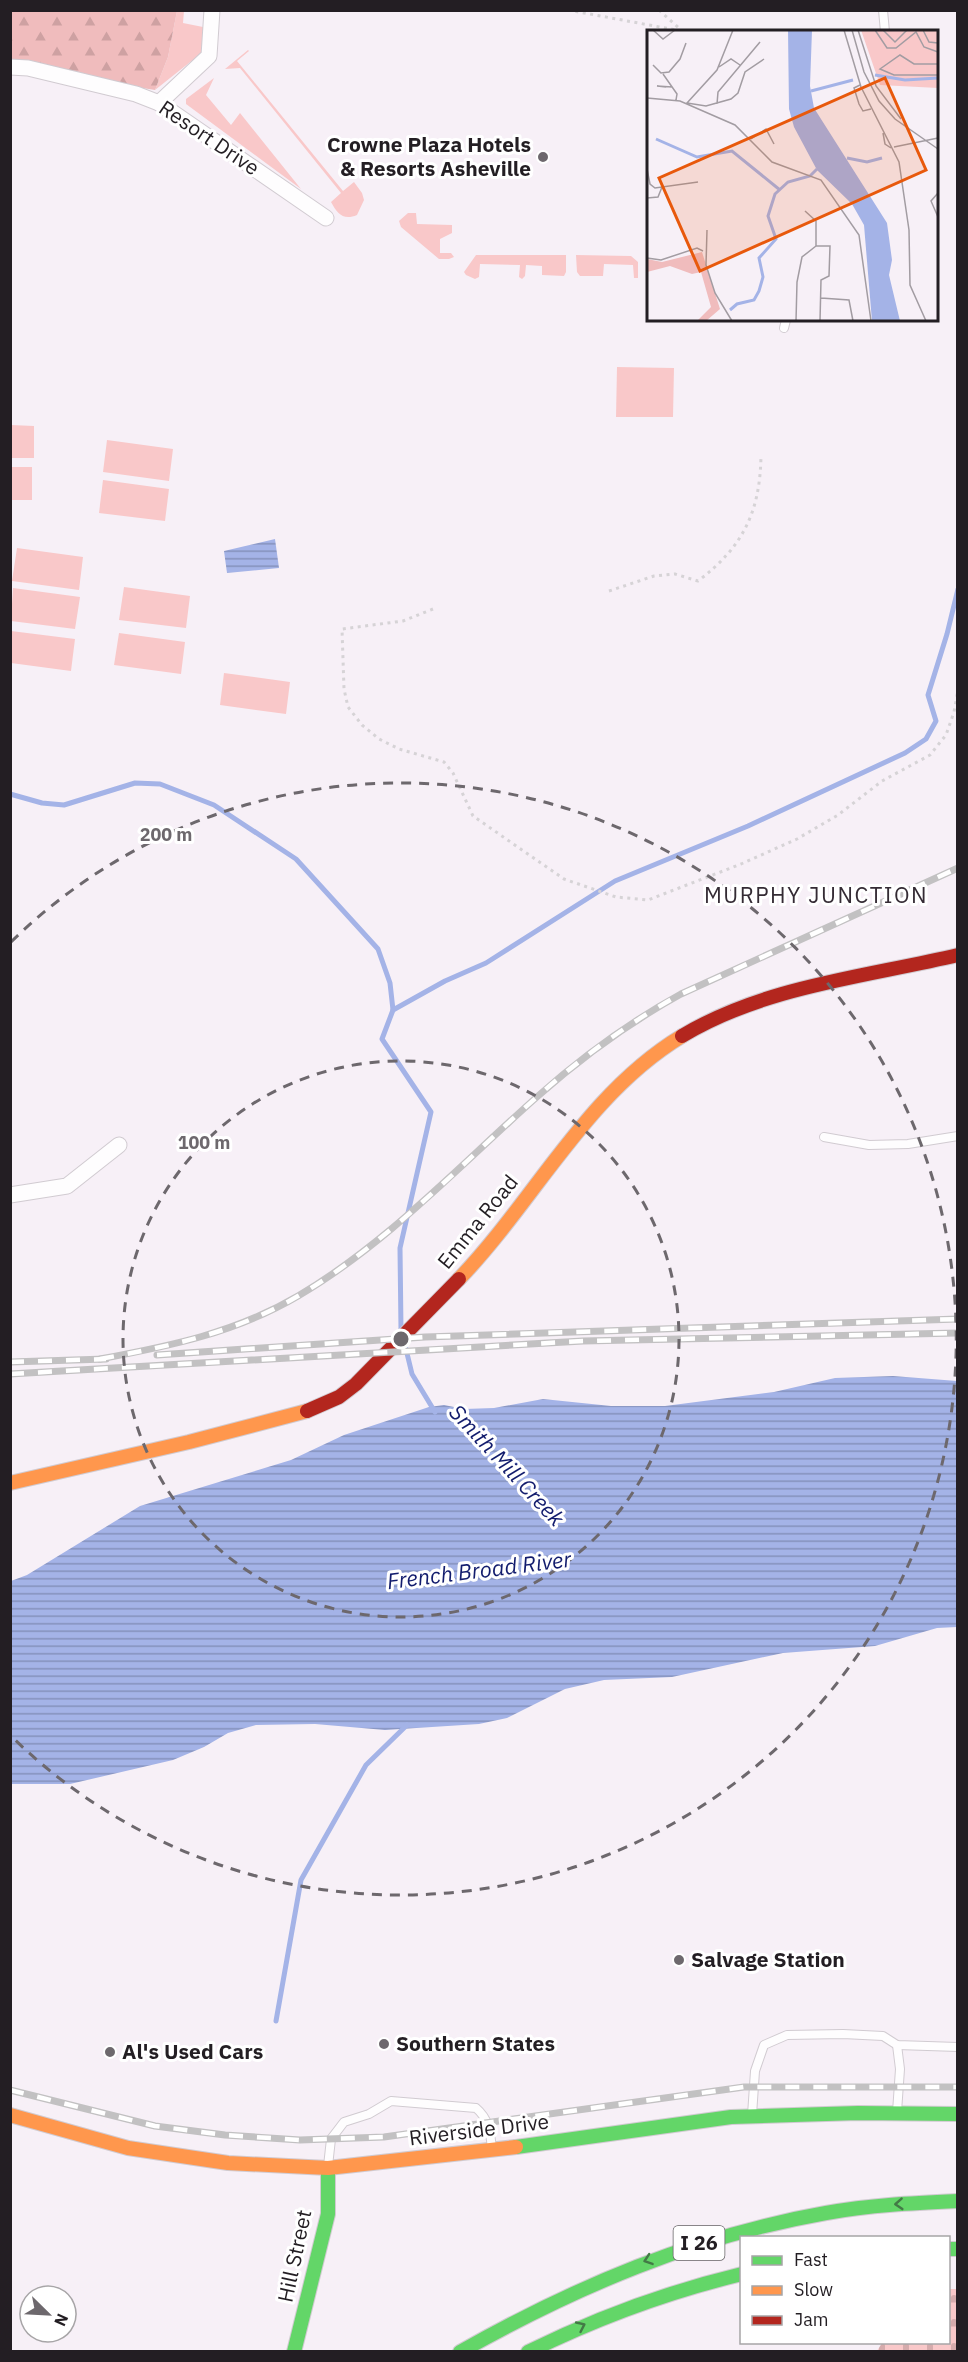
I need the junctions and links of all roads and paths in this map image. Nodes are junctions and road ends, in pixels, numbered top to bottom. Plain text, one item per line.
1 (212, 10) edge
2 (568, 10) edge
3 (659, 10) edge
4 (883, 10) edge
5 (681, 30) edge
6 (885, 30) edge
7 (10, 67) edge
8 (159, 103) junction
9 (326, 218) dead end
10 (761, 456) dead end
11 (609, 591) dead end
12 (433, 609) dead end
13 (957, 690) edge
14 (957, 956) edge
15 (957, 1136) edge
16 (824, 1137) dead end
17 (119, 1145) dead end
18 (10, 1195) edge
19 (10, 1483) edge
20 (897, 2045) junction
21 (957, 2047) edge
22 (897, 2113) junction
23 (957, 2114) edge
24 (10, 2115) edge
25 (752, 2116) junction
26 (492, 2150) junction
27 (328, 2168) junction
28 (957, 2201) edge
29 (740, 2274) edge
30 (294, 2352) edge
31 (460, 2352) edge
32 (528, 2352) edge

1 - 8 street
2 - 5 path
3 - 5 path
4 - 6 lane
7 - 8 street, Resort Drive
8 - 9 street, Resort Drive
10 - 11 path
12 - 13 path
14 - 19 main road, Emma Road
15 - 16 lane
17 - 18 street
20 - 21 lane
20 - 22 lane
20 - 25 lane
22 - 23 main road, Riverside Drive
22 - 25 main road, Riverside Drive
24 - 27 main road, Riverside Drive
25 - 26 main road, Riverside Drive
26 - 27 main road, Riverside Drive
26 - 27 lane
27 - 30 main road, Hill Street
28 -> 31 main road, I 26
32 -> 29 main road, I 26

